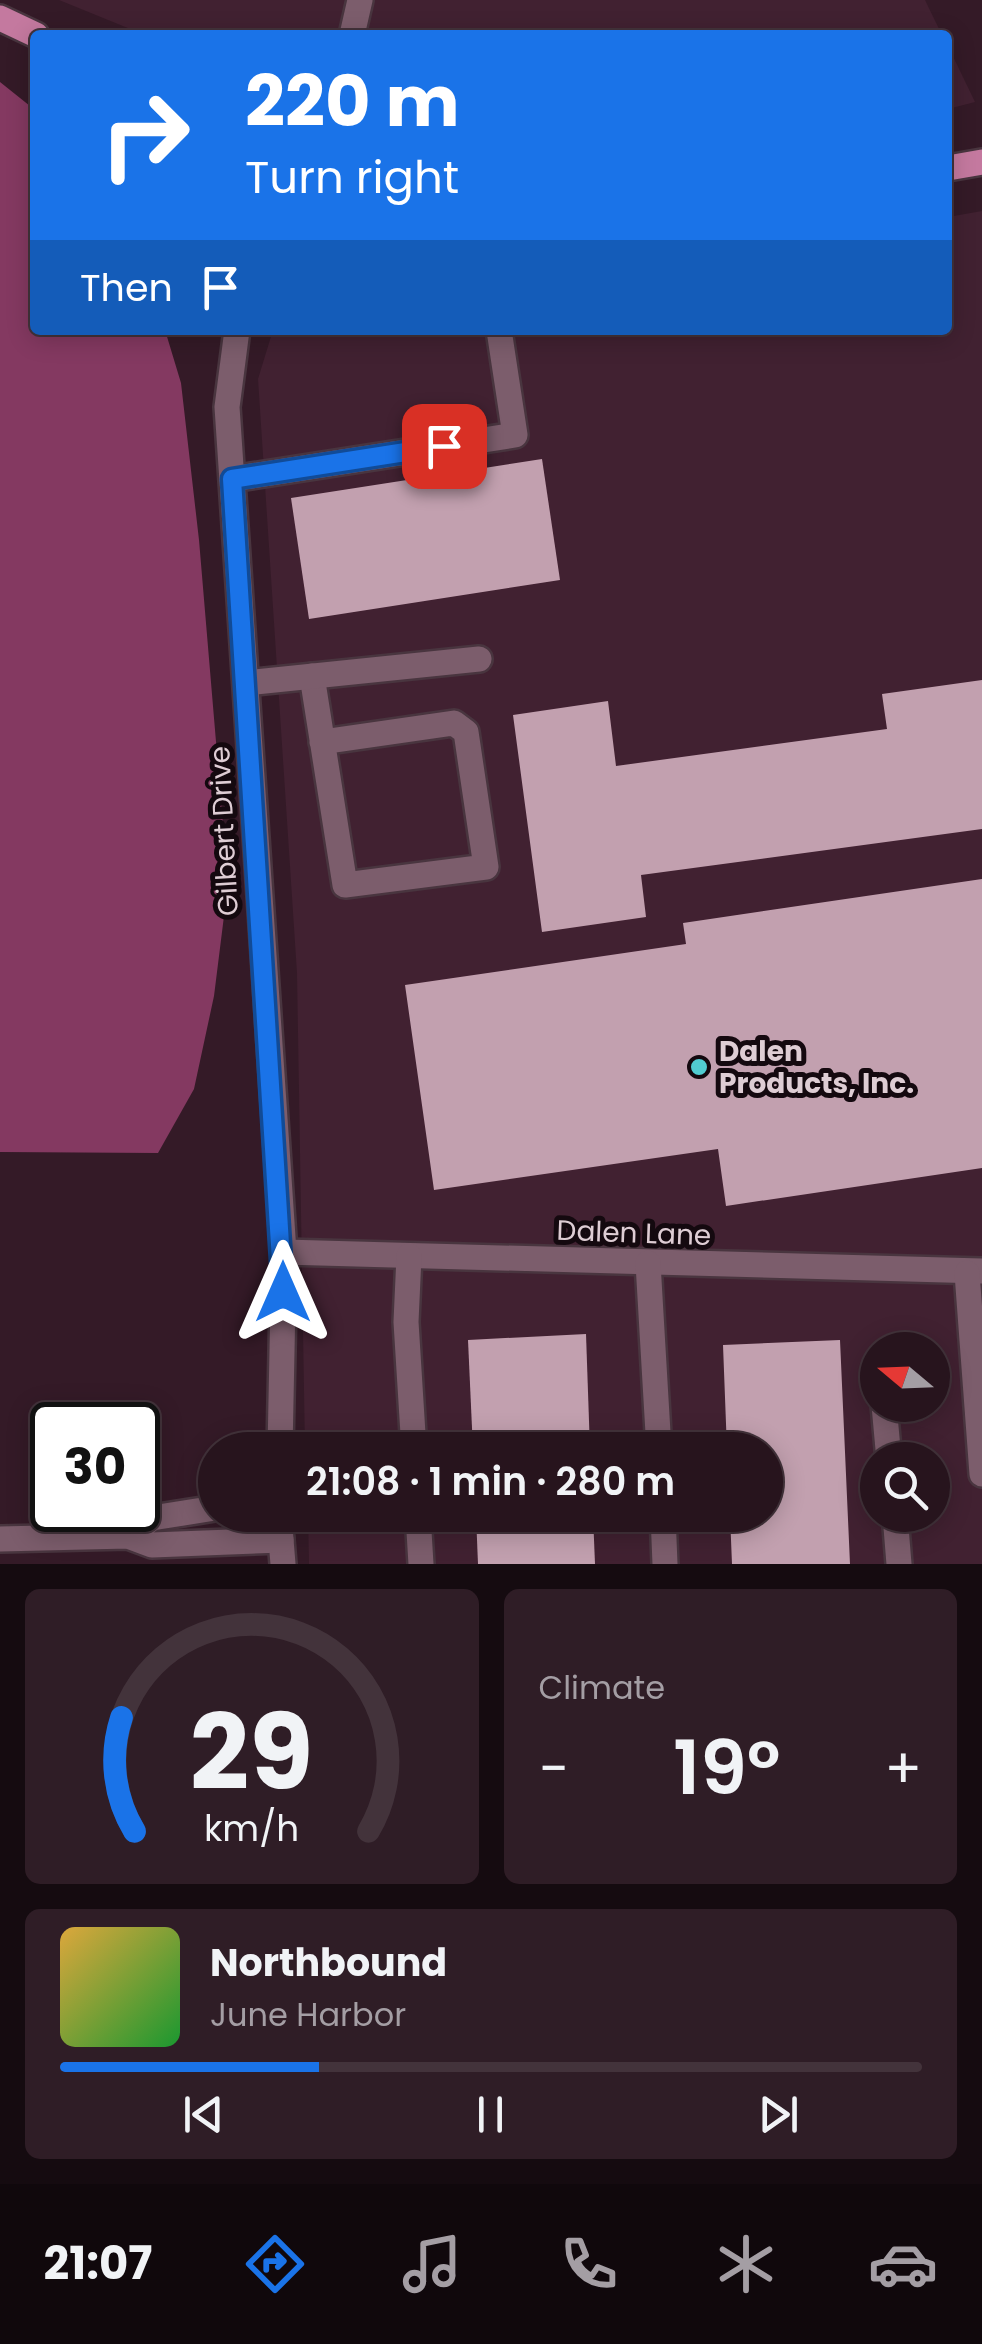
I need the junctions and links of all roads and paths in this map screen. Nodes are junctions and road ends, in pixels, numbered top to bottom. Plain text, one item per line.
1 (360, 0) edge
2 (0, 18) edge
3 (353, 30) edge
4 (30, 32) edge
5 (982, 162) edge
6 (952, 167) edge
7 (236, 335) edge
8 (500, 335) edge
9 (232, 479) junction
10 (479, 659) dead end
11 (312, 676) junction
12 (246, 683) junction
13 (322, 742) junction
14 (284, 1252) junction
15 (409, 1256) junction
16 (648, 1263) junction
17 (975, 1272) edge
18 (280, 1432) edge
19 (413, 1432) edge
20 (658, 1432) edge
21 (982, 1474) edge
22 (198, 1511) edge
23 (419, 1532) edge
24 (663, 1532) edge
25 (896, 1532) edge
26 (128, 1536) junction
27 (0, 1539) edge
28 (281, 1540) edge
29 (421, 1564) edge
30 (665, 1564) edge
31 (899, 1564) edge

1 - 3 street
2 - 4 main road
5 - 6 main road
7 - 9 street, Gilbert Drive
8 - 9 street
9 - 12 street, Gilbert Drive
10 - 11 street
11 - 12 street
11 - 13 street
12 - 14 street, Gilbert Drive
13 - 13 street
14 - 15 street, Dalen Lane
14 - 18 street, Gilbert Drive
15 - 16 street, Dalen Lane
15 - 19 street
16 - 17 street, Dalen Lane
16 - 20 street
17 - 21 street
22 - 26 street
23 - 29 street
24 - 30 street
25 - 31 street
26 - 27 street
26 - 28 street

